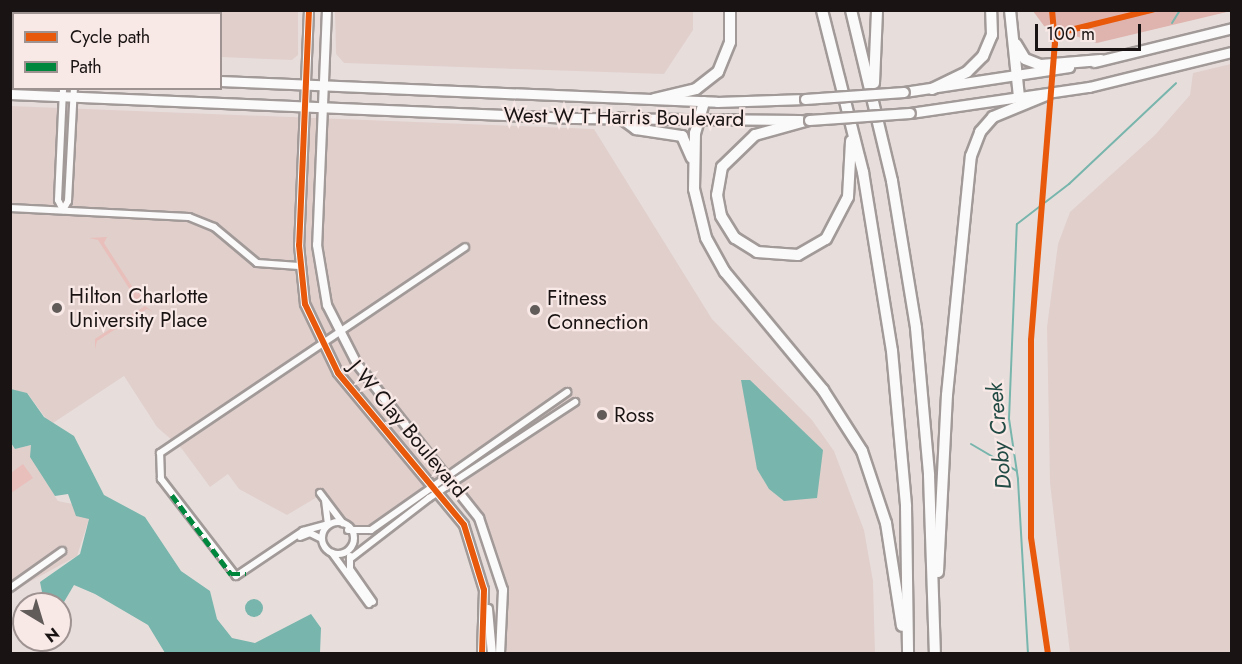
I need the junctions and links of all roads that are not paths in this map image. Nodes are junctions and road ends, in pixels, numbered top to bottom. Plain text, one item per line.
1 (309, 10) edge
2 (327, 10) edge
3 (730, 10) edge
4 (822, 10) edge
5 (851, 10) edge
6 (878, 10) edge
7 (991, 10) edge
8 (1011, 10) edge
9 (1232, 28) edge
10 (1016, 44) junction
11 (1232, 52) edge
12 (1101, 60) junction
13 (1019, 76) junction
14 (222, 81) edge
15 (306, 84) junction
16 (325, 85) junction
17 (932, 89) junction
18 (63, 93) edge
19 (74, 93) edge
20 (10, 94) edge
21 (1046, 95) junction
22 (1019, 97) junction
23 (654, 99) junction
24 (875, 101) junction
25 (705, 102) junction
26 (306, 107) junction
27 (324, 108) junction
28 (621, 118) junction
29 (809, 120) junction
30 (698, 121) junction
31 (851, 125) junction
32 (694, 170) junction
33 (10, 208) edge
34 (63, 210) junction
35 (465, 247) dead end
36 (299, 266) junction
37 (338, 334) junction
38 (321, 344) junction
39 (567, 392) dead end
40 (575, 402) dead end
41 (448, 473) junction
42 (433, 483) junction
43 (455, 483) junction
44 (439, 491) junction
45 (320, 492) dead end
46 (325, 500) junction
47 (326, 524) junction
48 (346, 528) junction
49 (296, 538) junction
50 (324, 541) junction
51 (352, 549) junction
52 (63, 551) dead end
53 (332, 552) junction
54 (350, 559) junction
55 (10, 588) edge
56 (486, 606) junction
57 (934, 626) junction
58 (482, 654) edge
59 (492, 654) edge
60 (500, 654) edge
61 (906, 654) edge
62 (935, 654) edge

1 - 15 street, J W Clay Boulevard
2 - 16 street, J W Clay Boulevard
3 - 23 highway
4 - 31 highway
5 - 24 highway
6 - 24 highway
7 - 17 highway
8 - 10 highway
9 - 12 main road, West W T Harris Boulevard
10 - 12 highway
10 - 13 highway
11 - 21 main road, West W T Harris Boulevard
12 - 13 main road, West W T Harris Boulevard
13 - 17 main road, West W T Harris Boulevard
13 - 22 highway
14 - 15 main road, West W T Harris Boulevard
15 - 16 main road, West W T Harris Boulevard
15 - 26 street, J W Clay Boulevard
16 - 23 main road, West W T Harris Boulevard
16 - 27 street, J W Clay Boulevard
17 - 25 main road, West W T Harris Boulevard, bridge
18 - 19 main road, West W T Harris Boulevard
18 - 20 main road, West W T Harris Boulevard
18 - 34 street
19 - 26 main road, West W T Harris Boulevard
19 - 34 street
21 - 22 main road, West W T Harris Boulevard
21 - 57 highway
22 - 29 main road, West W T Harris Boulevard, bridge
23 - 25 main road, West W T Harris Boulevard
24 - 57 highway
25 - 30 highway
26 - 27 main road, West W T Harris Boulevard
26 - 36 street, J W Clay Boulevard
27 - 28 main road, West W T Harris Boulevard
27 - 37 street, J W Clay Boulevard
28 - 30 main road, West W T Harris Boulevard
28 - 32 highway
29 - 30 main road, West W T Harris Boulevard
29 - 31 highway
30 - 32 highway
31 - 61 highway
32 - 61 highway
33 - 34 street
34 - 36 street
35 - 37 street
36 - 38 street, J W Clay Boulevard
37 - 38 street
37 - 41 street, J W Clay Boulevard
38 - 42 street, J W Clay Boulevard
38 - 49 street
39 - 41 street
40 - 43 street
41 - 42 street
41 - 43 street, J W Clay Boulevard
42 - 44 street, J W Clay Boulevard
42 - 48 street
43 - 44 street
43 - 60 street, J W Clay Boulevard
44 - 54 street
44 - 56 street, J W Clay Boulevard
45 - 46 street
46 - 47 street
46 - 48 street
47 - 48 street
47 - 49 street
47 - 50 street
48 - 51 street
49 - 50 street
50 - 53 street
51 - 53 street
51 - 54 street
52 - 55 street
53 - 54 street
56 - 58 street, J W Clay Boulevard
56 - 59 street
57 - 62 highway

